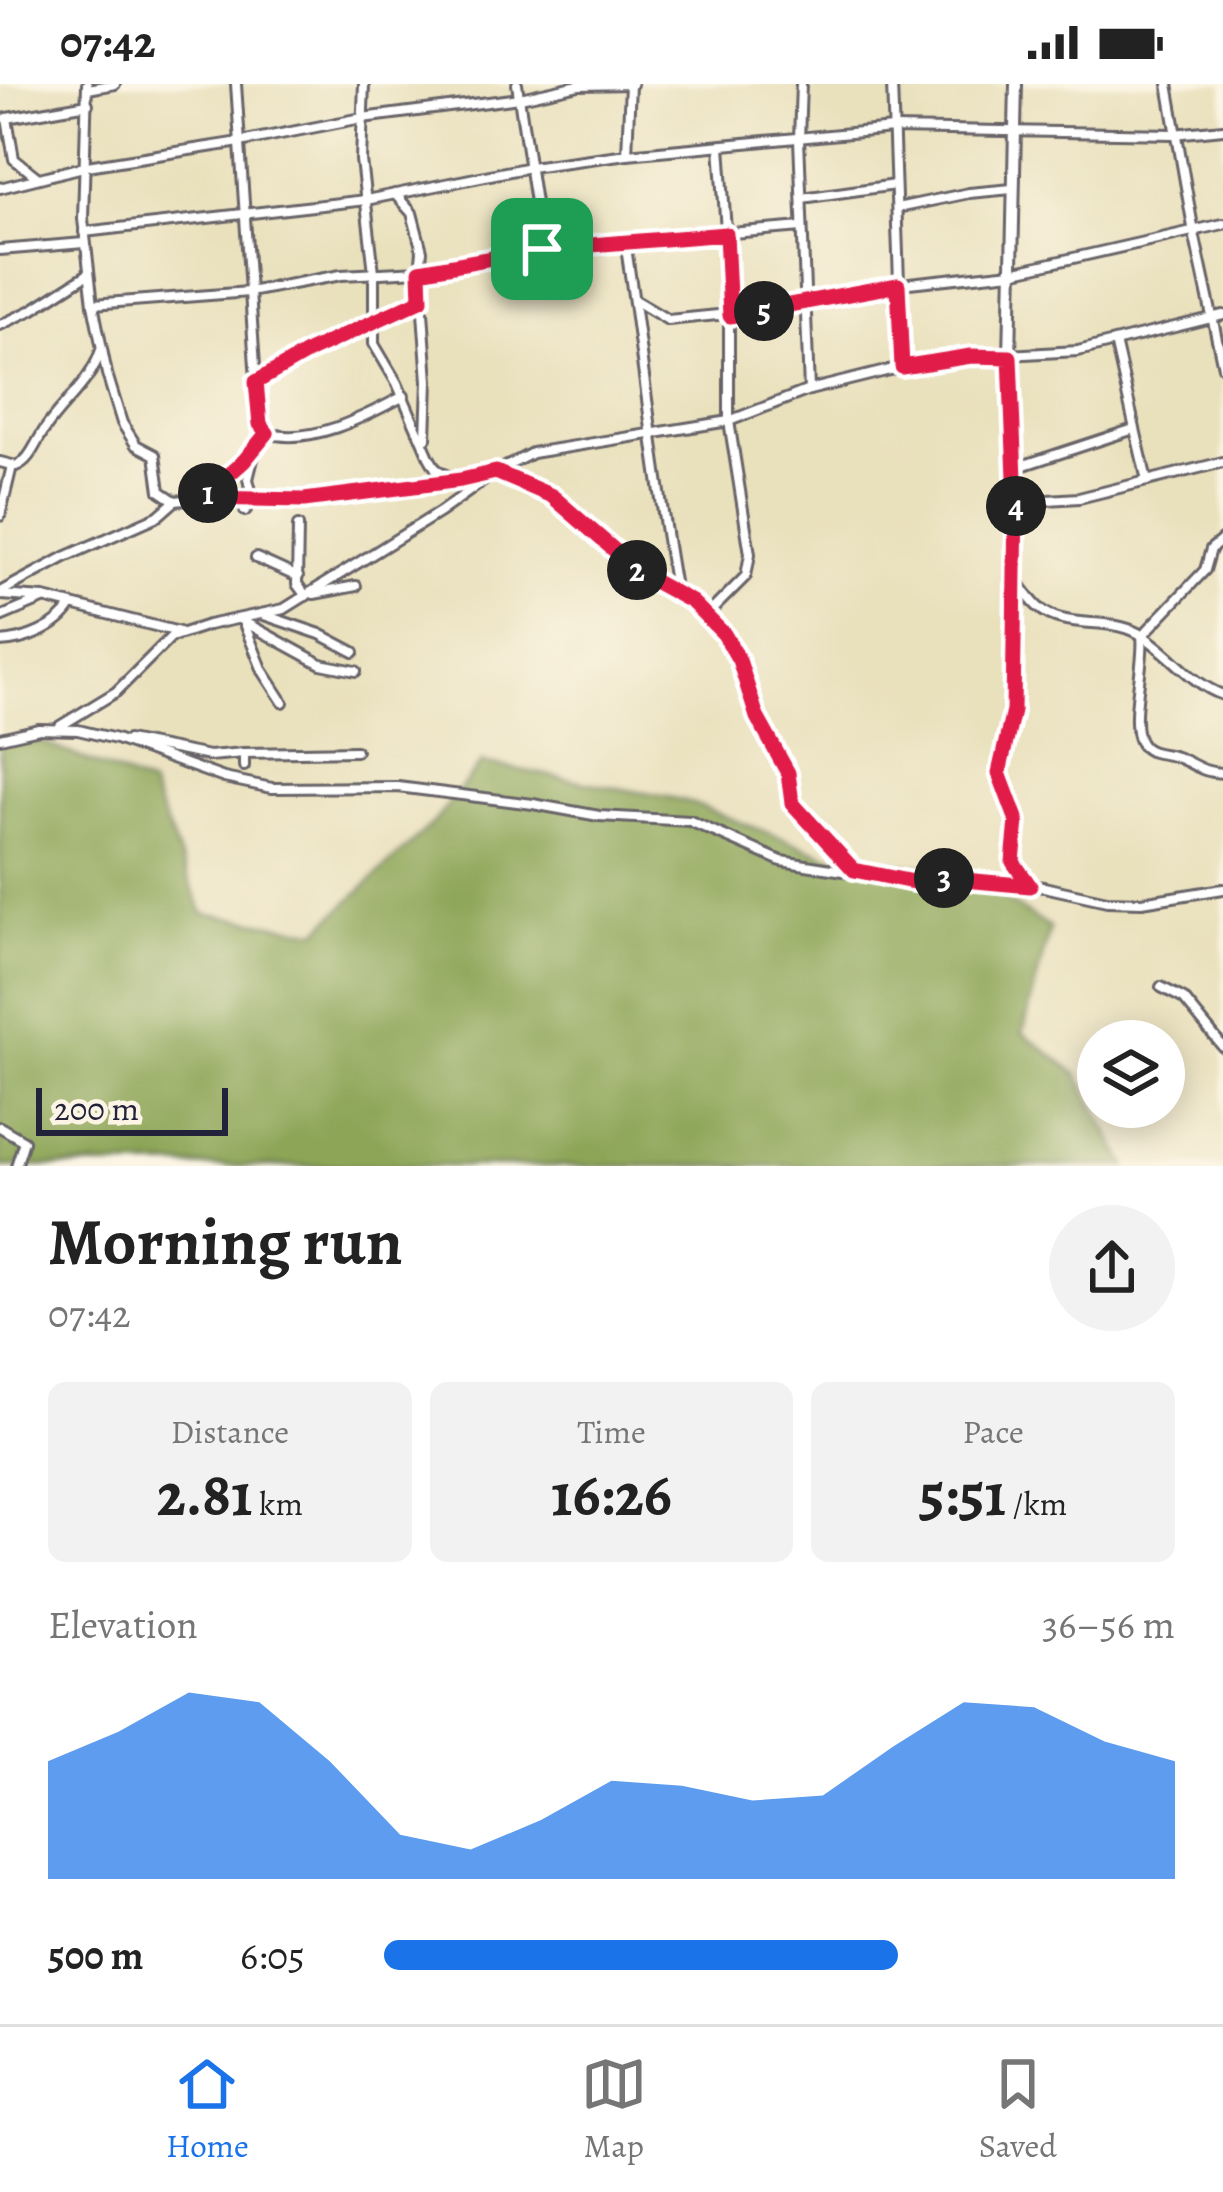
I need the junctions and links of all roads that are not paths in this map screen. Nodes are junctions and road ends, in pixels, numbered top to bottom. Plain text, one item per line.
1 (115, 84) edge
2 (236, 84) edge
3 (364, 84) edge
4 (517, 84) edge
5 (631, 84) edge
6 (801, 84) edge
7 (892, 84) edge
8 (1016, 84) edge
9 (1168, 84) edge
10 (87, 86) edge
11 (520, 98) junction
12 (88, 104) junction
13 (362, 118) junction
14 (1223, 129) edge
15 (893, 130) junction
16 (1014, 131) junction
17 (1174, 134) junction
18 (799, 139) junction
19 (240, 142) junction
20 (721, 146) junction
21 (627, 154) junction
22 (86, 166) junction
23 (530, 167) junction
24 (40, 178) junction
25 (895, 185) junction
26 (0, 188) edge
27 (1012, 190) junction
28 (395, 194) junction
29 (802, 198) junction
30 (366, 200) junction
31 (897, 208) junction
32 (244, 216) junction
33 (1223, 224) edge
34 (802, 227) junction
35 (1193, 233) junction
36 (726, 234) junction
37 (84, 238) junction
38 (625, 241) junction
39 (542, 249) junction
40 (0, 250) edge
41 (420, 271) junction
42 (374, 272) junction
43 (1012, 272) junction
44 (88, 274) junction
45 (898, 285) junction
46 (249, 292) junction
47 (421, 300) junction
48 (635, 301) junction
49 (93, 304) junction
50 (808, 304) junction
51 (1223, 314) edge
52 (730, 316) junction
53 (1212, 318) junction
54 (375, 321) junction
55 (0, 325) edge
56 (1115, 342) junction
57 (102, 349) junction
58 (1010, 357) junction
59 (902, 367) junction
60 (1223, 367) edge
61 (256, 382) junction
62 (809, 390) junction
63 (404, 396) junction
64 (729, 421) junction
65 (1134, 429) junction
66 (267, 433) junction
67 (654, 433) junction
68 (426, 446) junction
69 (256, 447) junction
70 (1223, 461) edge
71 (0, 462) edge
72 (12, 466) junction
73 (1015, 468) junction
74 (496, 472) junction
75 (461, 480) junction
76 (1147, 481) junction
77 (202, 498) junction
78 (253, 499) junction
79 (175, 501) junction
80 (1016, 502) junction
81 (245, 512) dead end
82 (0, 516) edge
83 (298, 526) dead end
84 (1223, 539) edge
85 (256, 558) dead end
86 (1012, 574) junction
87 (298, 577) junction
88 (356, 586) dead end
89 (0, 594) edge
90 (306, 595) junction
91 (676, 595) junction
92 (44, 598) junction
93 (71, 606) junction
94 (263, 614) junction
95 (708, 614) junction
96 (0, 617) edge
97 (241, 620) junction
98 (181, 633) junction
99 (58, 635) dead end
100 (1142, 636) junction
101 (26, 638) junction
102 (0, 642) edge
103 (354, 652) dead end
104 (356, 671) dead end
105 (1223, 695) edge
106 (283, 703) dead end
107 (39, 729) junction
108 (0, 738) edge
109 (116, 739) junction
110 (356, 751) dead end
111 (244, 753) junction
112 (244, 766) dead end
113 (1223, 773) edge
114 (854, 870) junction
115 (1030, 886) junction
116 (1223, 890) edge
117 (1161, 987) dead end
118 (1223, 1047) edge
119 (0, 1127) edge
120 (16, 1166) edge

1 - 10 street
2 - 19 street
3 - 13 street
4 - 11 street
5 - 11 street
5 - 21 street
6 - 18 street
7 - 15 street
8 - 16 street
9 - 17 street
10 - 12 street
11 - 13 street
11 - 23 street
12 - 22 street
12 - 24 street
13 - 19 street
13 - 30 street
14 - 17 street
15 - 16 street
15 - 18 street
15 - 25 street
16 - 17 street
16 - 27 street
17 - 35 street
18 - 20 street
18 - 29 street
19 - 22 street
19 - 32 street
20 - 21 street
20 - 36 street
21 - 23 street
22 - 24 street
22 - 37 street
23 - 28 street
23 - 39 street
24 - 26 street
25 - 29 street
25 - 31 street
27 - 31 street
27 - 43 street
28 - 30 street
28 - 41 street
29 - 34 street
30 - 32 street
30 - 42 street
31 - 45 street
32 - 37 street
32 - 46 street
33 - 35 street
34 - 36 street
34 - 50 street
35 - 43 street
35 - 53 street
36 - 38 street
36 - 52 street
37 - 40 street
37 - 44 street
38 - 39 street
38 - 48 street
39 - 41 street
41 - 42 street
41 - 47 street
42 - 46 street
42 - 54 street
43 - 45 street
43 - 58 street
44 - 49 street
44 - 55 street
45 - 50 street
45 - 59 street
46 - 49 street
46 - 61 street
47 - 54 street
47 - 68 street
48 - 52 street
48 - 67 street
49 - 57 street
50 - 52 street
50 - 62 street
51 - 53 street
52 - 64 street
53 - 56 street
53 - 60 street
54 - 61 street
54 - 63 street
56 - 58 street
56 - 65 street
57 - 72 street
57 - 79 street
58 - 59 street
58 - 73 street
59 - 62 street
61 - 66 street
62 - 64 street
63 - 66 street
63 - 68 street
64 - 67 street
64 - 95 street
65 - 73 street
65 - 76 street
66 - 69 street
67 - 74 street
67 - 91 street
68 - 75 street
69 - 77 street
69 - 78 street
70 - 76 street
71 - 72 street
72 - 82 street
73 - 80 street
74 - 75 street
74 - 90 street
74 - 91 street
75 - 78 street
76 - 80 street
77 - 78 street
77 - 79 street
78 - 81 street
79 - 89 street
80 - 86 street
83 - 87 street
84 - 100 street
85 - 87 street
86 - 100 street
86 - 115 street
87 - 90 street
88 - 90 street
89 - 92 street
90 - 94 street
91 - 95 street
92 - 93 street
92 - 96 street
93 - 98 street
93 - 101 street
94 - 97 street
94 - 103 street
95 - 114 street
97 - 98 street
97 - 104 street
97 - 106 street
98 - 107 street
99 - 101 street
100 - 105 street
100 - 113 street
101 - 102 street
107 - 108 street
107 - 109 street
109 - 111 street
109 - 114 street
110 - 111 street
111 - 112 street
114 - 115 street
115 - 116 street
117 - 118 street
119 - 120 street

